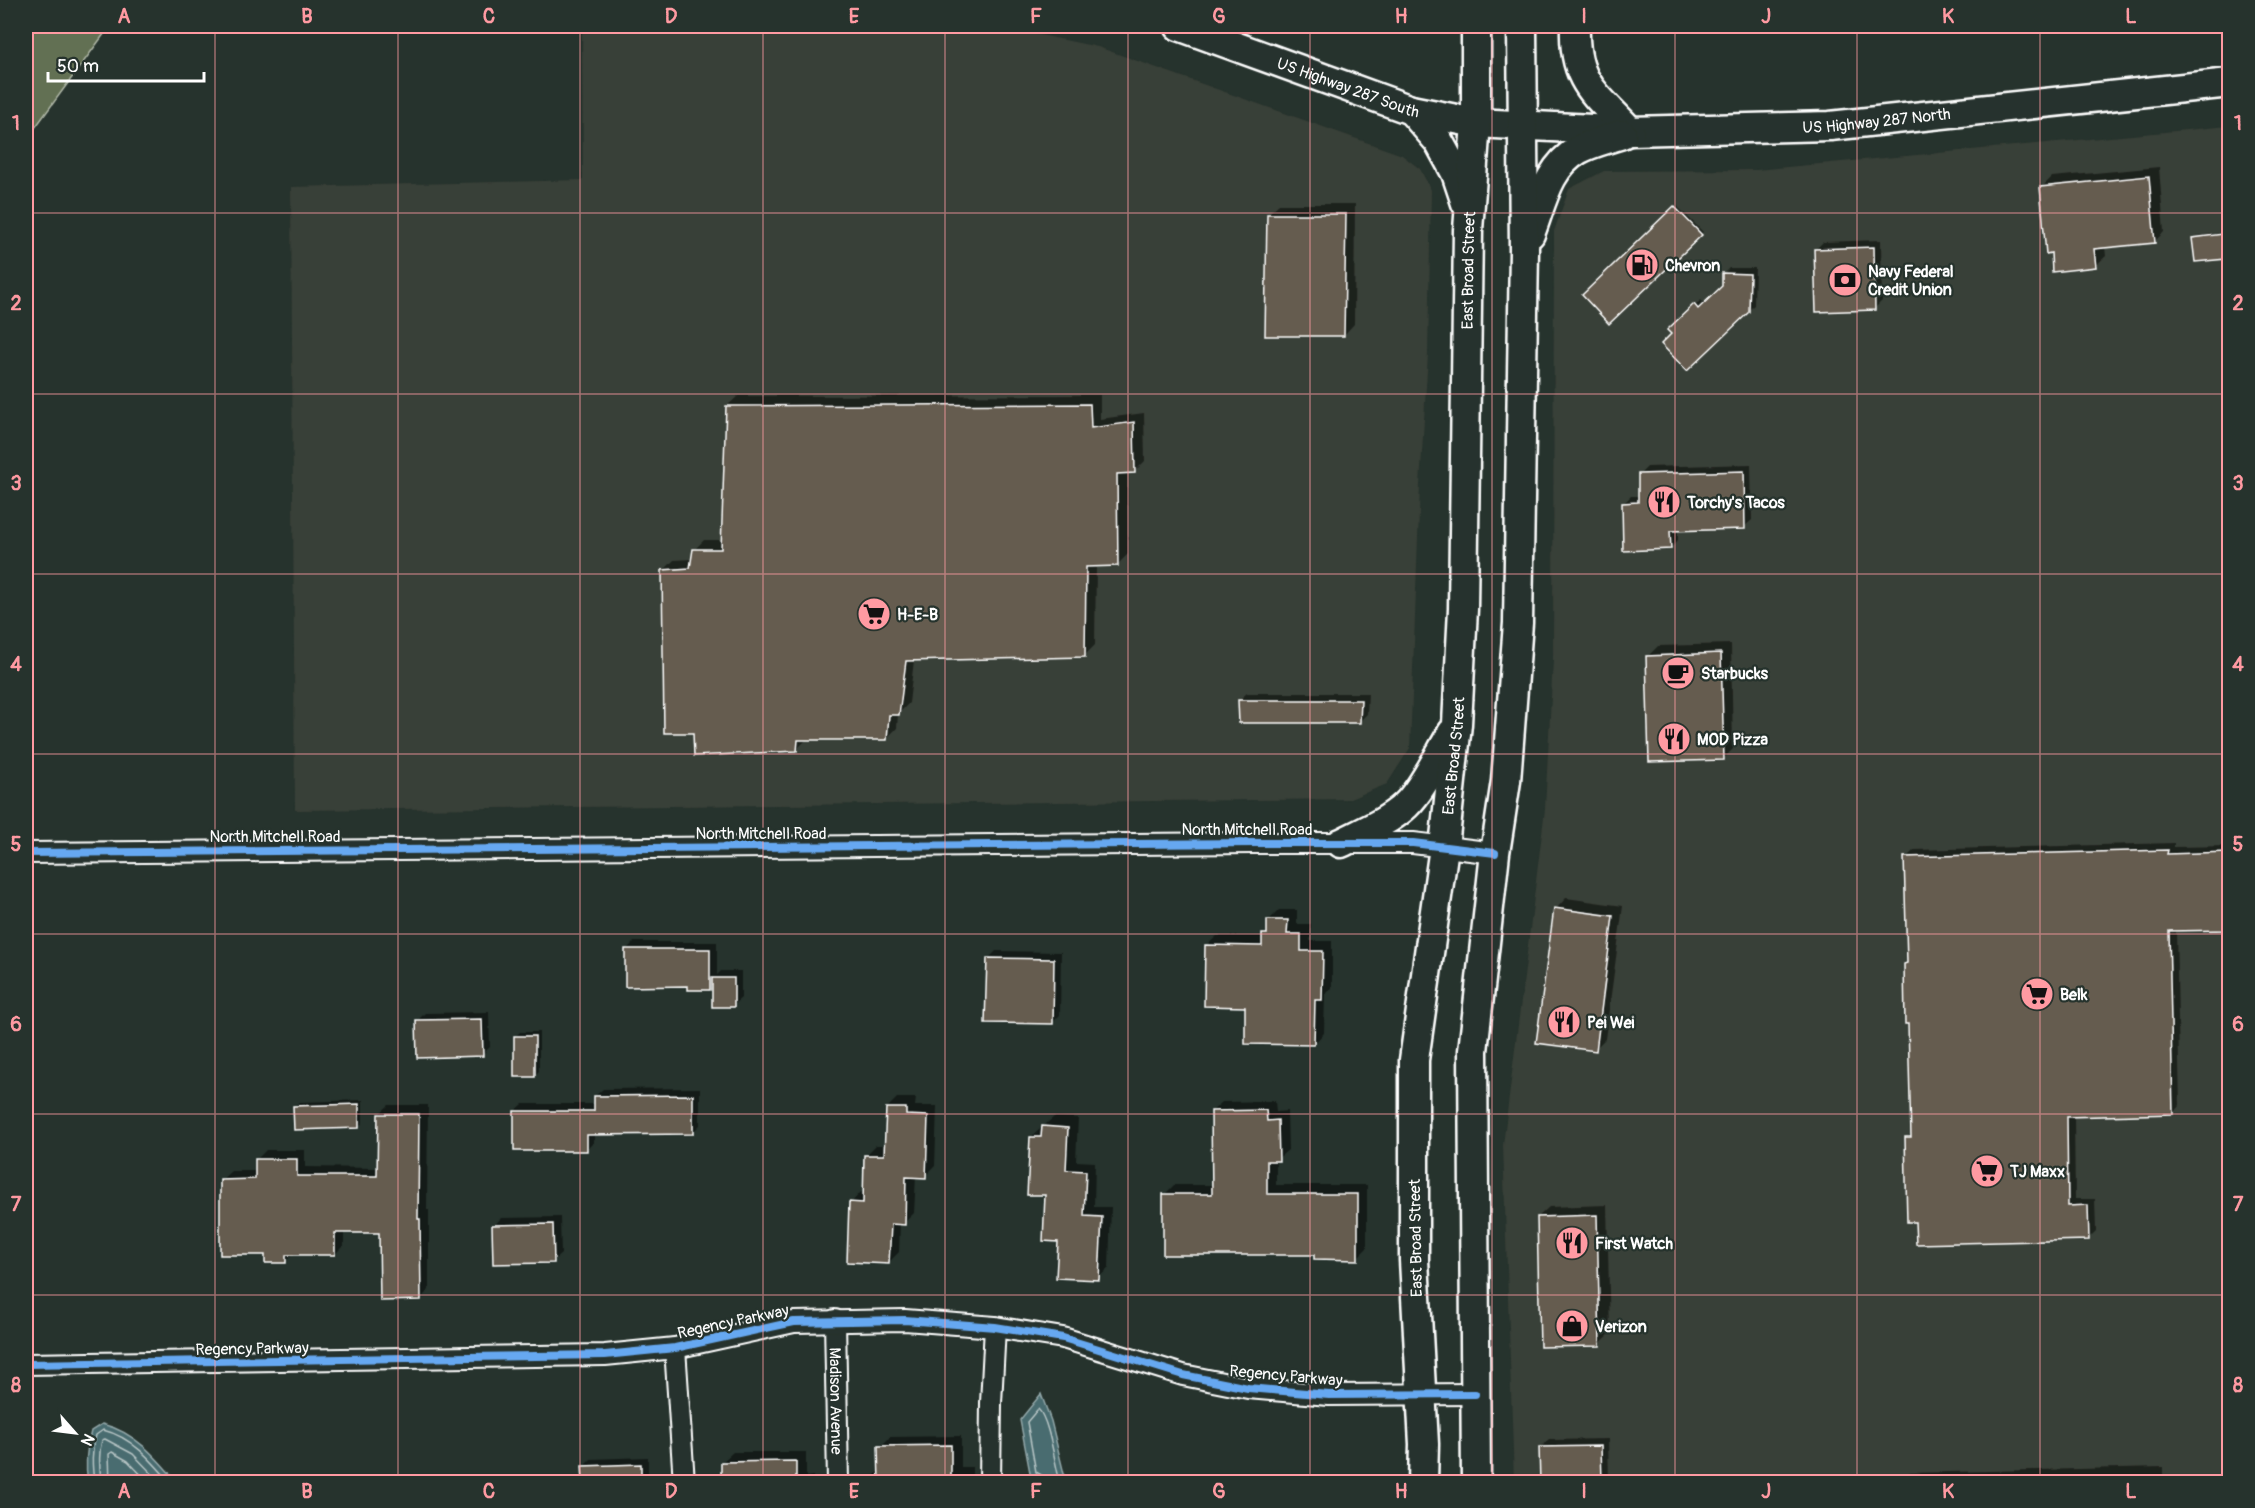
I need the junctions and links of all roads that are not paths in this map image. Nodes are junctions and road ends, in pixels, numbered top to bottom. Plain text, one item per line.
1 (1179, 26) edge
2 (1476, 26) edge
3 (1522, 26) edge
4 (1575, 26) edge
5 (2229, 83) edge
6 (1411, 110) junction
7 (1476, 123) junction
8 (1522, 124) junction
9 (1630, 131) junction
10 (1470, 216) junction
11 (1524, 250) junction
12 (1457, 724) junction
13 (1341, 843) junction
14 (1444, 847) junction
15 (26, 853) edge
16 (1496, 853) junction
17 (835, 1320) junction
18 (995, 1327) junction
19 (675, 1348) junction
20 (26, 1364) edge
21 (1475, 1394) junction
22 (1422, 1396) junction
23 (684, 1482) edge
24 (838, 1482) edge
25 (990, 1482) edge
26 (1423, 1482) edge
27 (1476, 1482) edge

1 - 6 main road, US Highway 287 South
2 - 7 main road, East Broad Street
3 - 8 main road
4 - 9 main road
5 - 9 main road, US Highway 287 North
6 - 7 main road, US Highway 287 South
6 - 10 main road
7 - 8 main road, US Highway 287 South
7 - 10 main road, East Broad Street
8 - 9 main road, US Highway 287 North
8 - 11 main road
9 - 11 main road
10 - 12 main road, East Broad Street
11 - 16 main road
12 - 13 main road
12 - 14 main road, East Broad Street
13 - 14 street, North Mitchell Road
13 - 15 street, North Mitchell Road
14 - 16 street, North Mitchell Road
14 - 22 main road, East Broad Street
16 - 21 main road
17 - 18 street, Regency Parkway
17 - 19 street, Regency Parkway
17 - 24 street, Madison Avenue
18 - 22 street, Regency Parkway
18 - 25 street
19 - 20 street, Regency Parkway
19 - 23 street
21 - 22 street, Regency Parkway
21 - 27 main road
22 - 26 main road, East Broad Street

